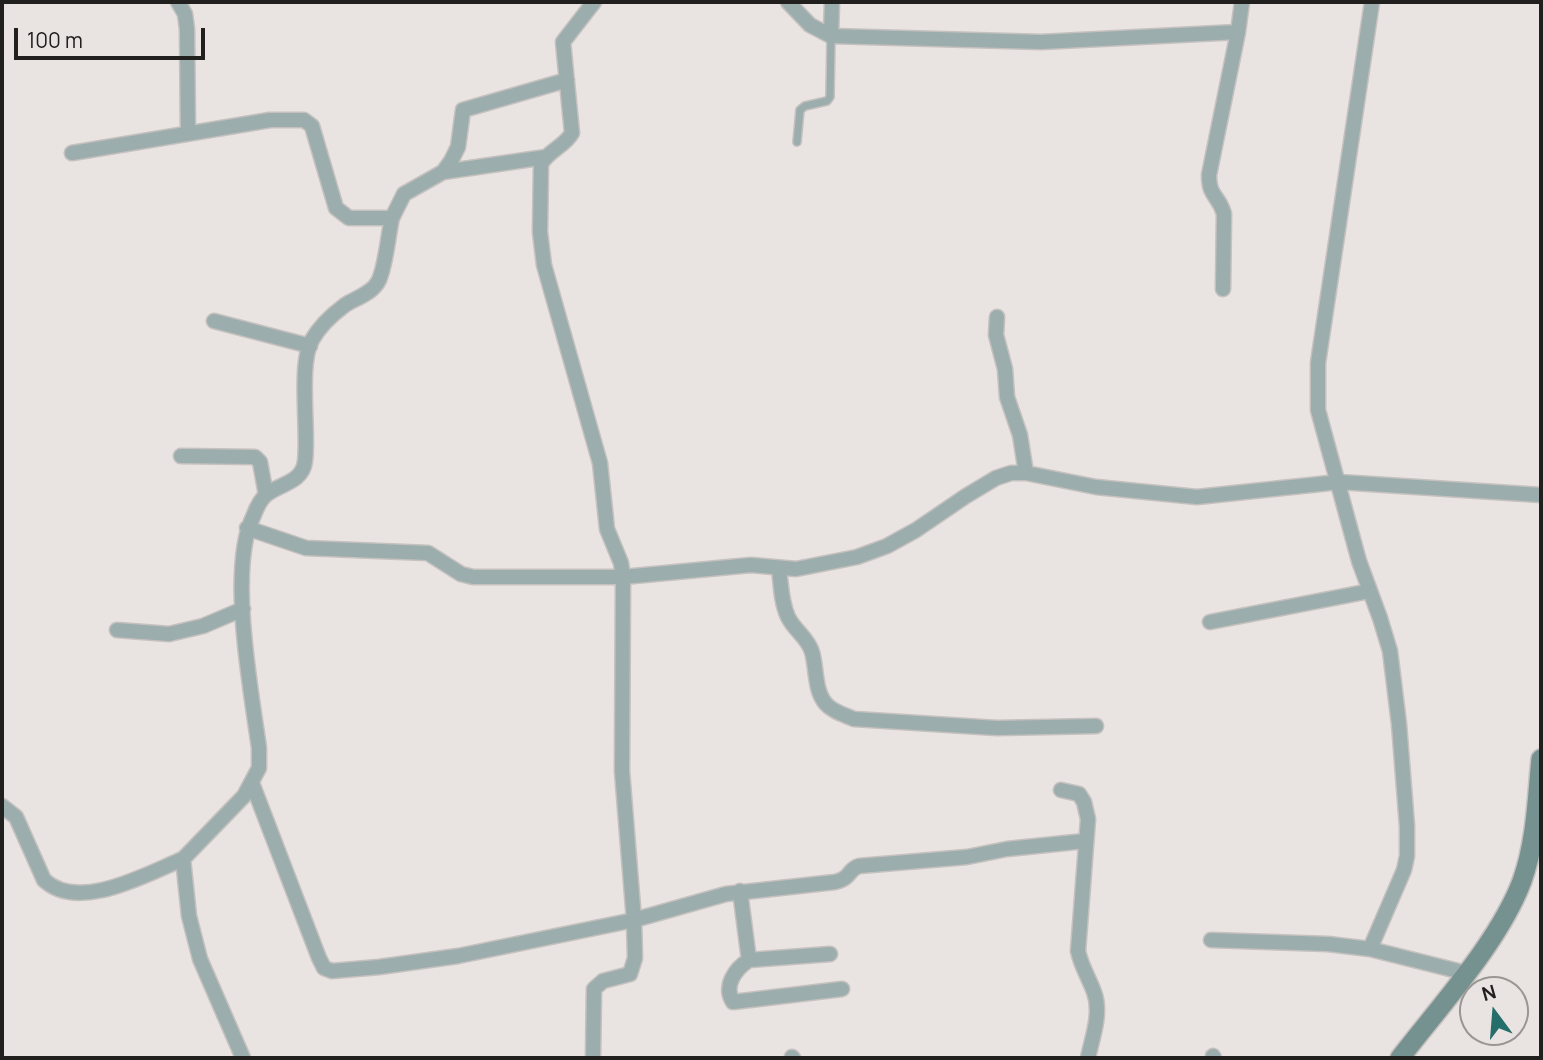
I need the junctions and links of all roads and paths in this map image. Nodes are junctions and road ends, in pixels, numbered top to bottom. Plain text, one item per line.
1 (178, 2) edge
2 (594, 2) edge
3 (788, 2) edge
4 (832, 2) edge
5 (1242, 2) edge
6 (1372, 2) edge
7 (1238, 32) junction
8 (831, 36) junction
9 (567, 80) junction
10 (188, 133) junction
11 (797, 142) dead end
12 (72, 153) dead end
13 (546, 157) junction
14 (443, 172) junction
15 (392, 218) junction
16 (1223, 289) dead end
17 (997, 317) dead end
18 (214, 321) dead end
19 (310, 346) junction
20 (181, 456) dead end
21 (1026, 473) junction
22 (1339, 482) junction
23 (266, 495) junction
24 (1541, 495) edge
25 (247, 528) junction
26 (779, 569) junction
27 (623, 577) junction
28 (1370, 591) junction
29 (243, 609) junction
30 (1210, 622) dead end
31 (117, 630) dead end
32 (1096, 726) dead end
33 (1541, 759) edge
34 (252, 783) junction
35 (1061, 790) dead end
36 (2, 806) edge
37 (1085, 841) junction
38 (183, 859) junction
39 (740, 891) junction
40 (635, 920) junction
41 (1211, 940) dead end
42 (1370, 949) junction
43 (830, 954) dead end
44 (749, 960) junction
45 (1466, 972) junction
46 (842, 989) dead end
47 (243, 1058) edge
48 (593, 1058) edge
49 (1088, 1058) edge
50 (1400, 1058) edge

1 - 10 street
2 - 9 street
3 - 8 street
4 - 8 street
5 - 7 street
6 - 22 street
7 - 8 street
7 - 16 street
8 - 11 lane
9 - 13 street
9 - 14 street
10 - 12 street
10 - 15 street
13 - 14 street
13 - 27 street
14 - 15 street
15 - 19 street
17 - 21 street
18 - 19 street
19 - 23 street
20 - 23 street
21 - 22 street
21 - 26 street
22 - 24 street
22 - 28 street
23 - 25 street
25 - 27 street
25 - 29 street
26 - 27 street
26 - 32 street
27 - 40 street
28 - 30 street
28 - 42 street
29 - 31 street
29 - 34 street
33 - 45 main road
34 - 38 street
34 - 40 street
35 - 37 street
36 - 38 street
37 - 39 street
37 - 49 street
38 - 47 street
39 - 40 street
39 - 44 street
40 - 48 street
41 - 42 street
42 - 45 street
43 - 44 street
44 - 46 street
45 - 50 main road

